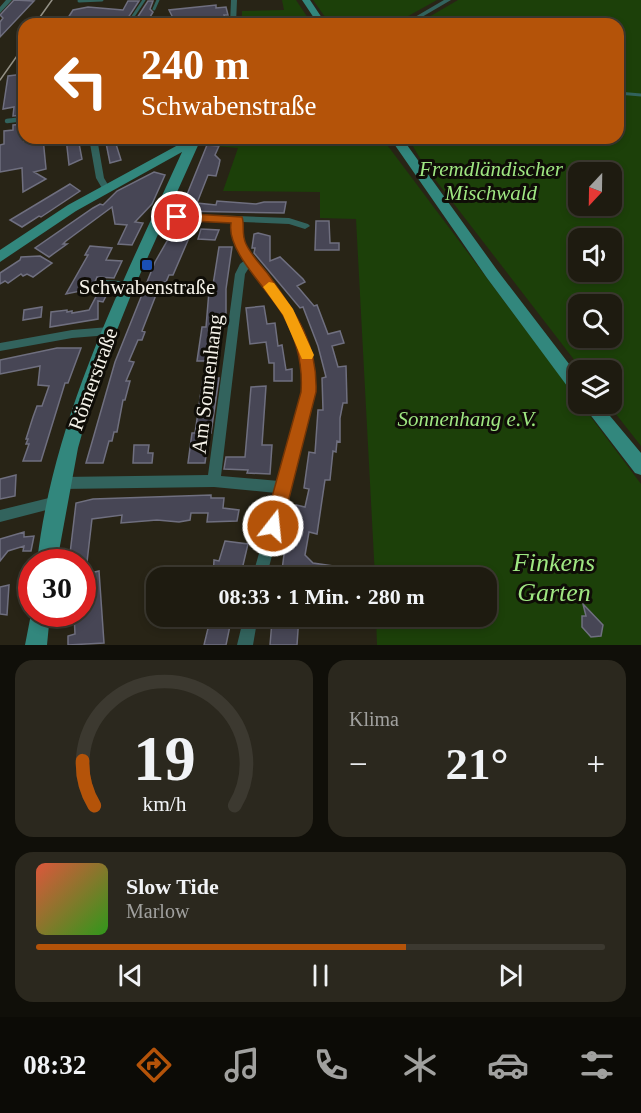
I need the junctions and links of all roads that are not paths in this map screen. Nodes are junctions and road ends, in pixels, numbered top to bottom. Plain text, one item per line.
1 (9, 0) edge
2 (102, 0) edge
3 (144, 0) edge
4 (158, 0) edge
5 (234, 0) edge
6 (306, 0) edge
7 (448, 0) edge
8 (79, 1) edge
9 (154, 9) dead end
10 (0, 11) edge
11 (132, 18) edge
12 (233, 18) edge
13 (318, 18) edge
14 (416, 18) edge
15 (624, 94) edge
16 (641, 95) edge
17 (18, 120) edge
18 (7, 121) dead end
19 (94, 144) edge
20 (186, 144) edge
21 (193, 144) edge
22 (400, 144) edge
23 (148, 165) junction
24 (177, 176) junction
25 (106, 188) junction
26 (160, 216) junction
27 (238, 220) junction
28 (305, 226) dead end
29 (0, 257) edge
30 (250, 261) junction
31 (99, 282) dead end
32 (129, 284) junction
33 (109, 332) junction
34 (0, 347) edge
35 (568, 374) edge
36 (598, 414) edge
37 (641, 466) edge
38 (214, 481) junction
39 (60, 483) junction
40 (284, 488) junction
41 (57, 502) junction
42 (0, 516) edge
43 (49, 549) edge
44 (262, 567) edge
45 (38, 627) edge
46 (249, 627) edge
47 (36, 645) edge
48 (245, 645) edge

1 - 10 street
2 - 8 lane
3 - 11 lane
4 - 9 lane
5 - 12 street
6 - 13 street
7 - 14 street
15 - 16 lane
17 - 18 lane
19 - 25 street
20 - 23 street
21 - 24 street, Römerstraße
22 - 35 street
23 - 24 street
23 - 25 street
24 - 26 street, Römerstraße
25 - 29 street
26 - 27 street
26 - 32 street, Römerstraße
27 - 28 street
27 - 30 street
30 - 38 street, Am Sonnenhang
30 - 40 street
31 - 32 lane
32 - 33 street, Römerstraße
33 - 34 street
33 - 39 street, Römerstraße
36 - 37 street
38 - 39 street
38 - 40 street
39 - 41 street, Römerstraße
40 - 44 street
41 - 42 street
41 - 43 street, Römerstraße
45 - 47 street
46 - 48 street

